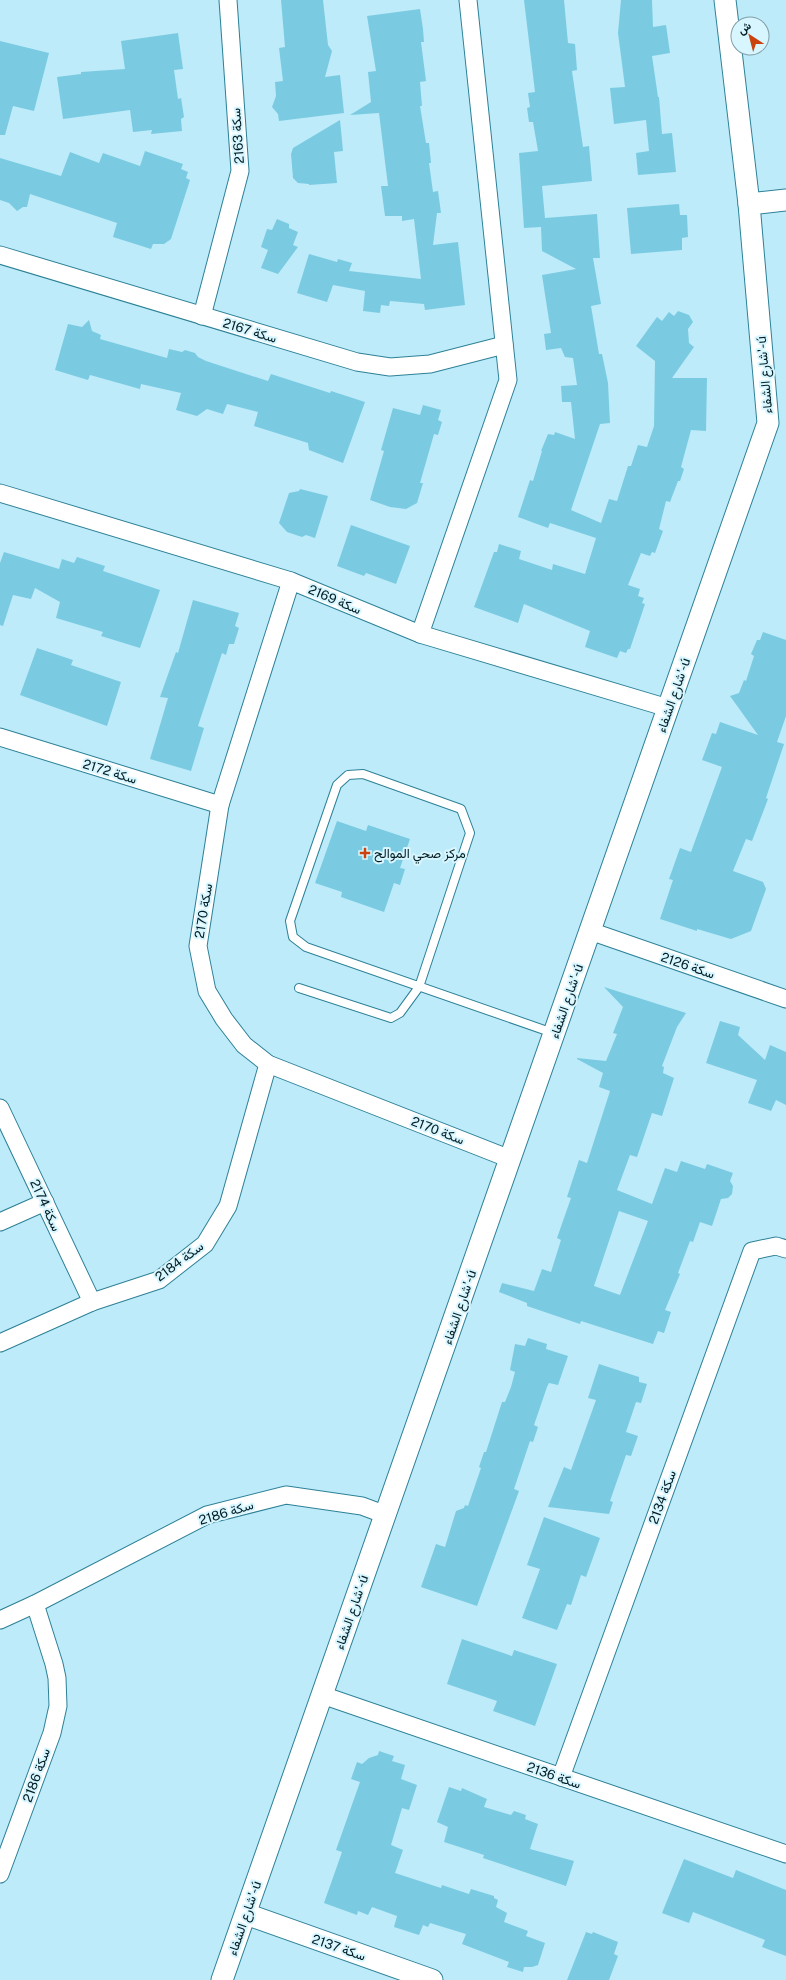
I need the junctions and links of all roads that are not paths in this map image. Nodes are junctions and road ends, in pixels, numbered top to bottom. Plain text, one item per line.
1 (228, 0) edge
2 (468, 0) edge
3 (725, 0) edge
4 (786, 200) edge
5 (750, 204) junction
6 (0, 255) edge
7 (202, 316) junction
8 (504, 345) junction
9 (0, 493) edge
10 (291, 581) junction
11 (420, 634) junction
12 (668, 708) junction
13 (0, 737) edge
14 (220, 805) junction
15 (590, 931) junction
16 (419, 987) junction
17 (299, 988) dead end
18 (786, 999) edge
19 (554, 1034) junction
20 (268, 1064) junction
21 (0, 1108) edge
22 (510, 1159) junction
23 (45, 1202) junction
24 (0, 1222) edge
25 (786, 1249) edge
26 (92, 1302) junction
27 (0, 1343) edge
28 (386, 1515) junction
29 (35, 1604) junction
30 (0, 1620) edge
31 (322, 1695) junction
32 (561, 1777) junction
33 (786, 1854) edge
34 (0, 1874) edge
35 (246, 1914) junction
36 (222, 1980) edge
37 (432, 1980) edge

1 - 7 street, سكة 2163
2 - 8 street
3 - 5 street, شارع الشفاء'-ú
4 - 5 street
5 - 12 street, شارع الشفاء'-ú
6 - 7 street, سكة 2167
7 - 8 street, سكة 2167
8 - 11 street
9 - 10 street, سكة 2169
10 - 11 street, سكة 2169
10 - 14 street, سكة 2170
11 - 12 street, سكة 2169
12 - 15 street, شارع الشفاء'-ú
13 - 14 street, سكة 2172
14 - 20 street, سكة 2170
15 - 18 street, سكة 2126
15 - 19 street, شارع الشفاء'-ú
16 - 16 lane
16 - 17 lane
16 - 19 lane
19 - 22 street, شارع الشفاء'-ú
20 - 22 street, سكة 2170
20 - 26 street, سكة 2184
21 - 23 street, سكة 2174
22 - 28 street, شارع الشفاء'-ú
23 - 24 street
23 - 26 street, سكة 2174
25 - 32 street, سكة 2134
26 - 27 street, سكة 2184
28 - 29 street, سكة 2186
28 - 31 street, شارع الشفاء'-ú
29 - 30 street, سكة 2186
29 - 34 street, سكة 2186
31 - 32 street, سكة 2136
31 - 35 street, شارع الشفاء'-ú
32 - 33 street, سكة 2136
35 - 36 street, شارع الشفاء'-ú
35 - 37 street, سكة 2137

